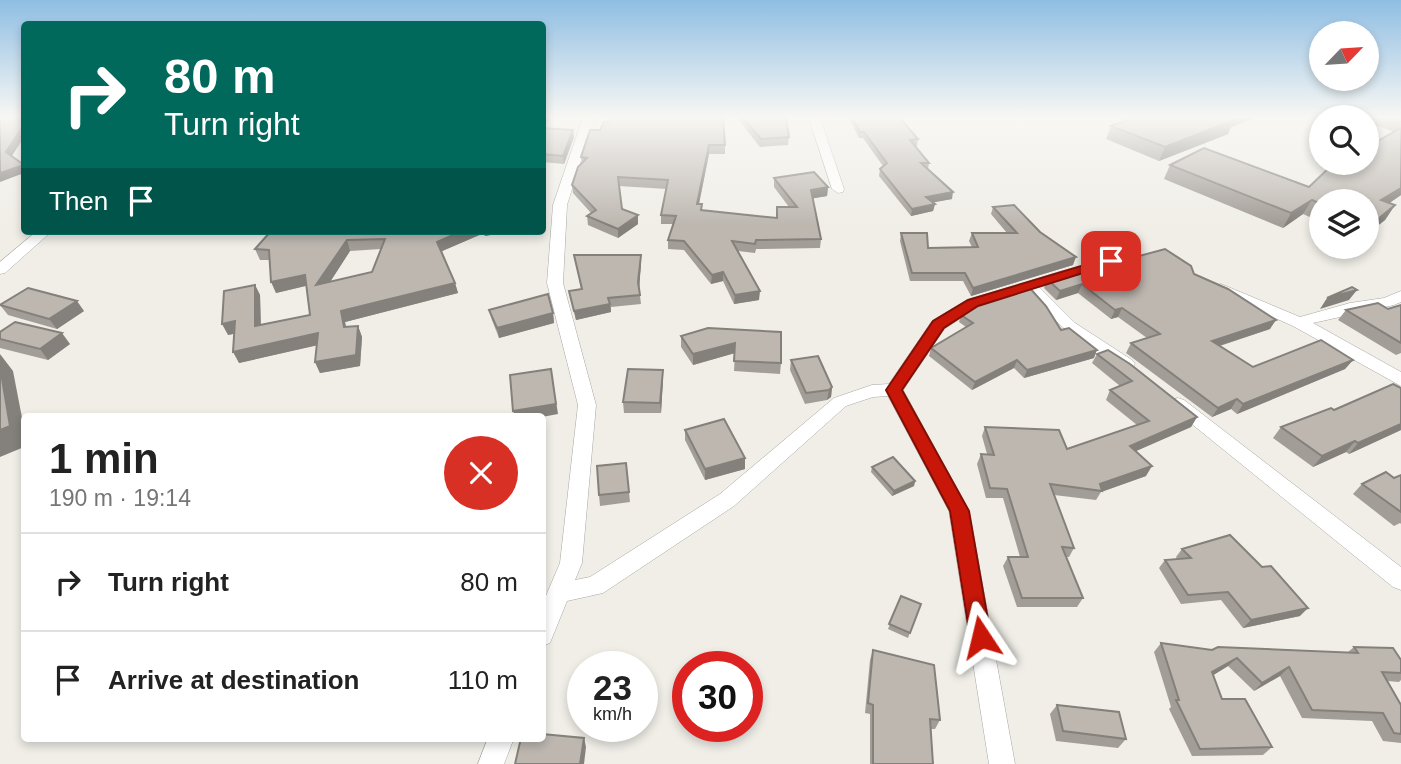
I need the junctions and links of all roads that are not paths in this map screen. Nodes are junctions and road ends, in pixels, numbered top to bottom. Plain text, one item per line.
1 (577, 154) edge
2 (826, 154) edge
3 (838, 189) dead end
4 (40, 235) edge
5 (1087, 268) edge
6 (0, 270) edge
7 (1207, 283) edge
8 (1028, 285) junction
9 (1401, 296) edge
10 (1299, 322) junction
11 (1143, 377) edge
12 (1401, 380) edge
13 (894, 390) junction
14 (1165, 394) edge
15 (1401, 580) edge
16 (559, 593) junction
17 (546, 625) edge
18 (499, 742) edge
19 (491, 764) edge
20 (1002, 764) edge

1 - 16 street
2 - 3 street
4 - 6 street
5 - 8 street
7 - 10 street
8 - 11 street
8 - 13 street
9 - 10 street
10 - 12 street
13 - 16 street
13 - 20 street
14 - 15 street
16 - 17 street
18 - 19 street

